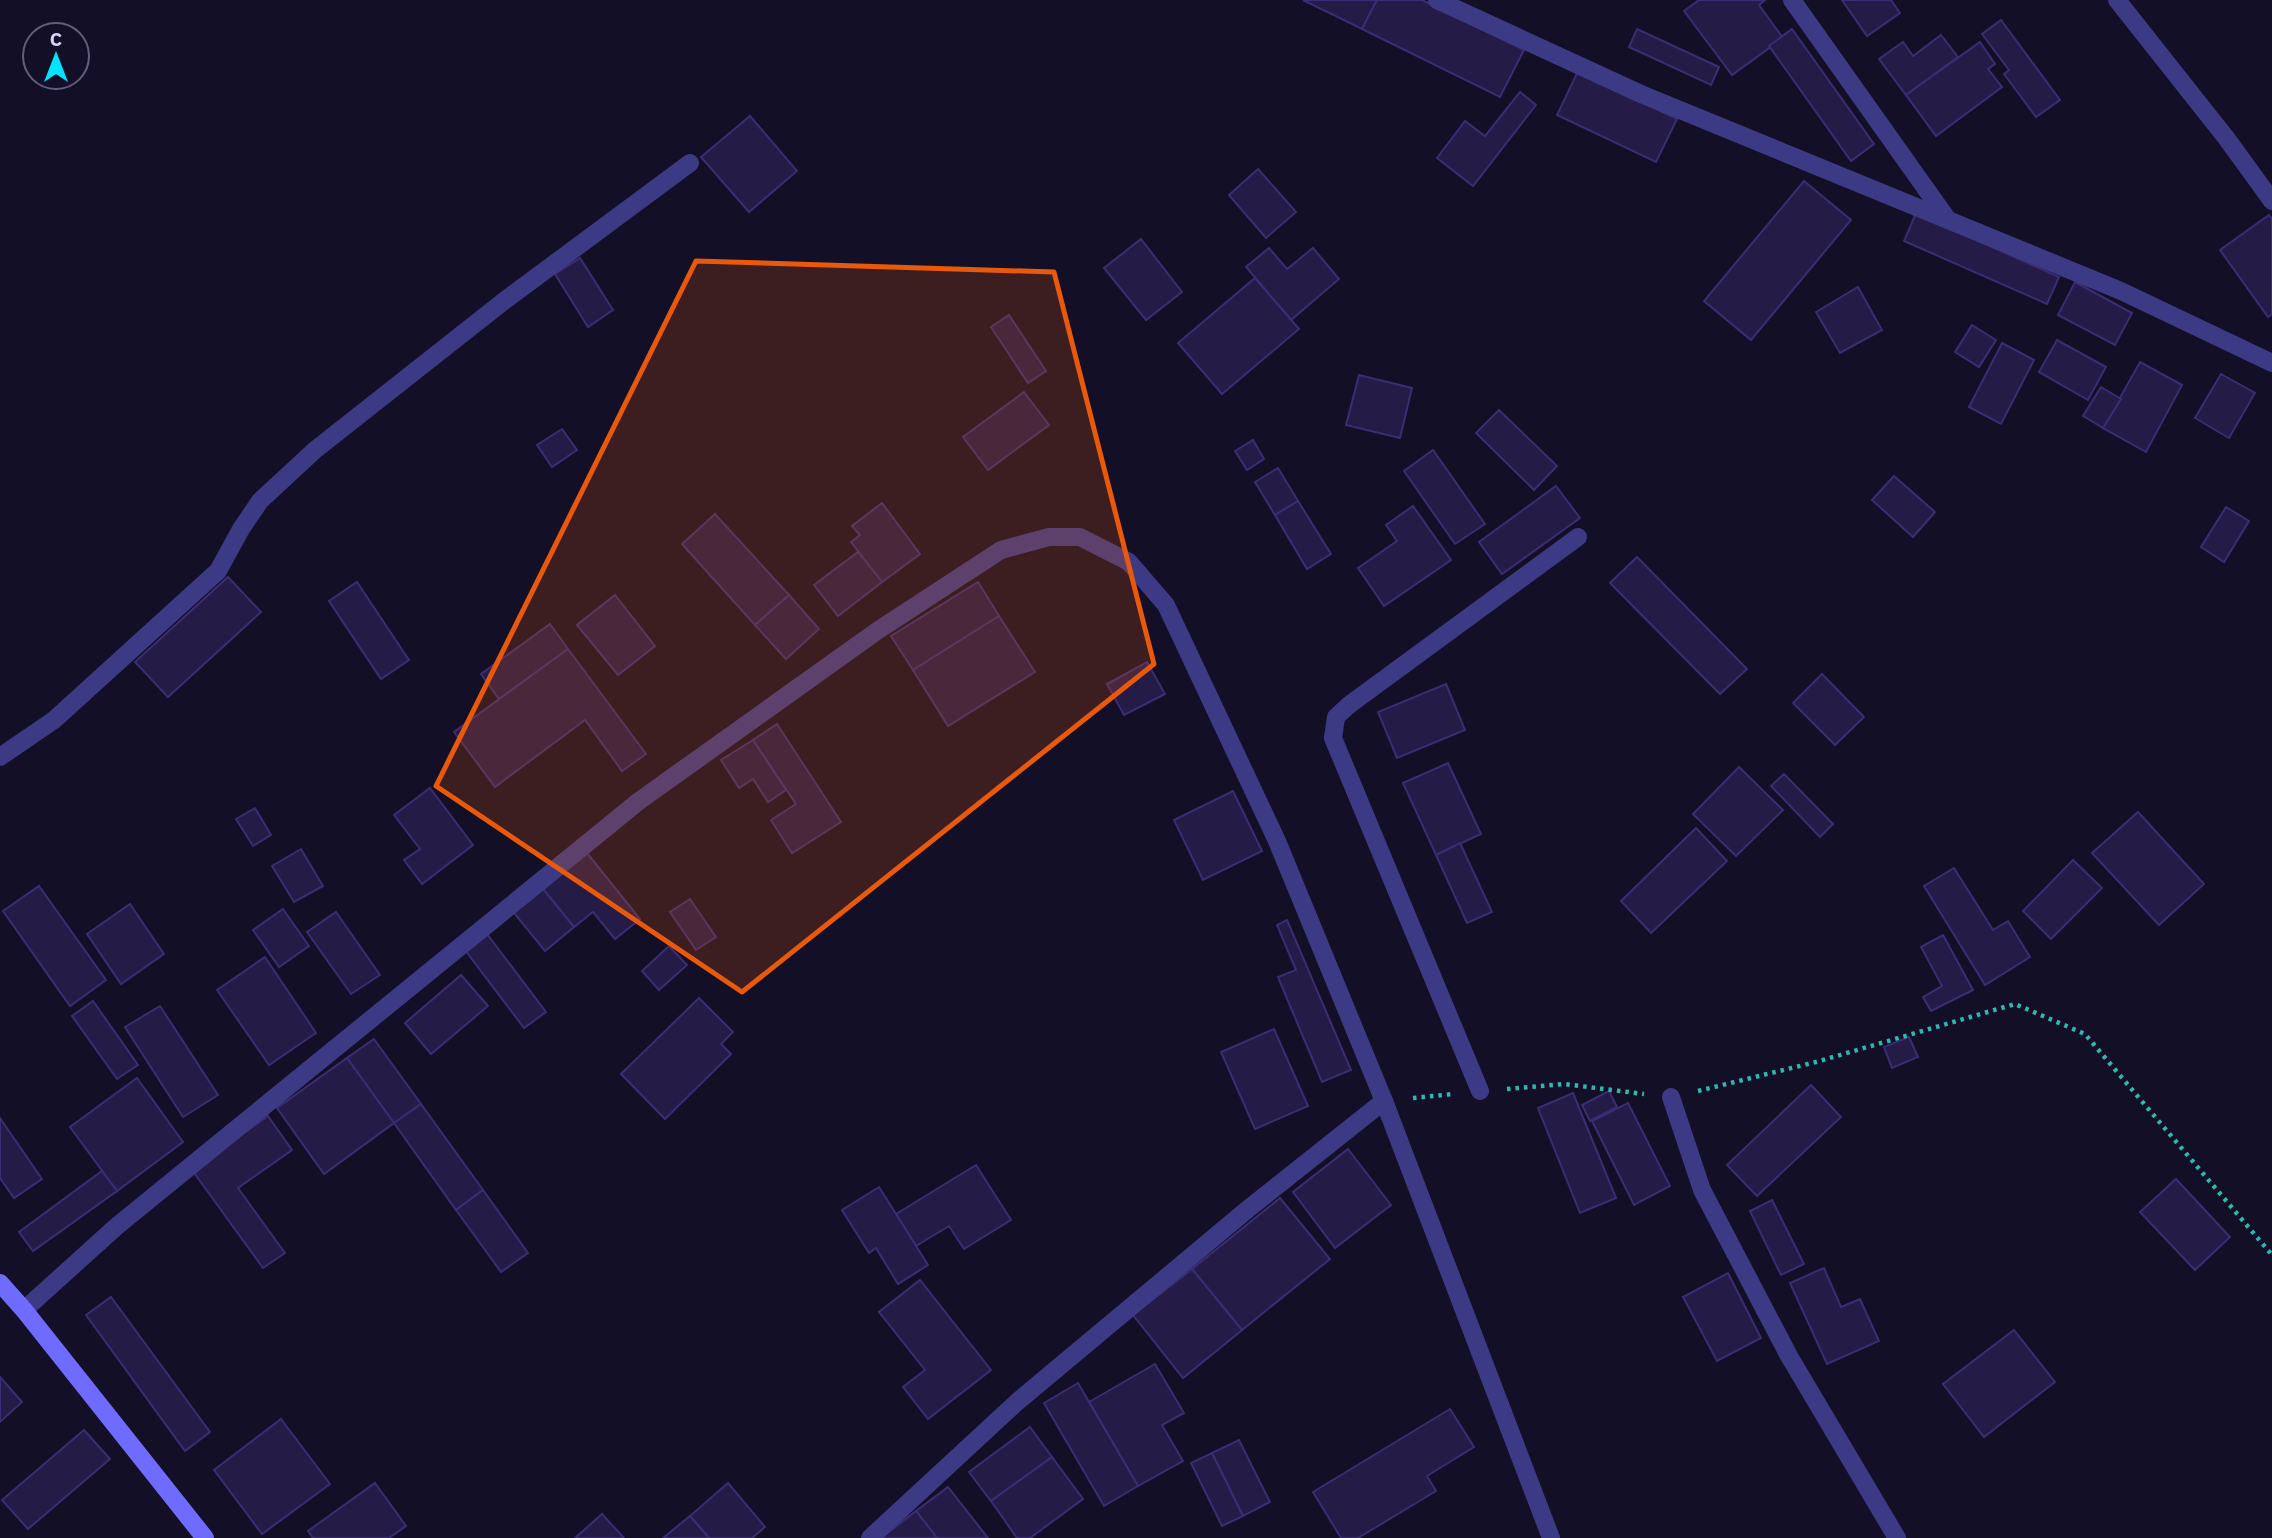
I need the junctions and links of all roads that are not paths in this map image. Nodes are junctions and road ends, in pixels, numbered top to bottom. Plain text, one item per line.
1 (1437, 0) edge
2 (1792, 0) edge
3 (2117, 0) edge
4 (690, 163) dead end
5 (2272, 201) edge
6 (1948, 220) junction
7 (2272, 363) edge
8 (1578, 537) dead end
9 (0, 757) edge
10 (1480, 1091) road end
11 (1671, 1097) road end
12 (1384, 1101) junction
13 (0, 1283) edge
14 (24, 1310) junction
15 (205, 1538) edge
16 (870, 1538) edge
17 (1551, 1538) edge
18 (1897, 1538) edge

1 - 6 street
2 - 6 street
3 - 5 street
4 - 9 street
6 - 7 street
8 - 10 street
11 - 18 street
12 - 14 street
12 - 16 street
12 - 17 street
13 - 14 street
14 - 15 street

